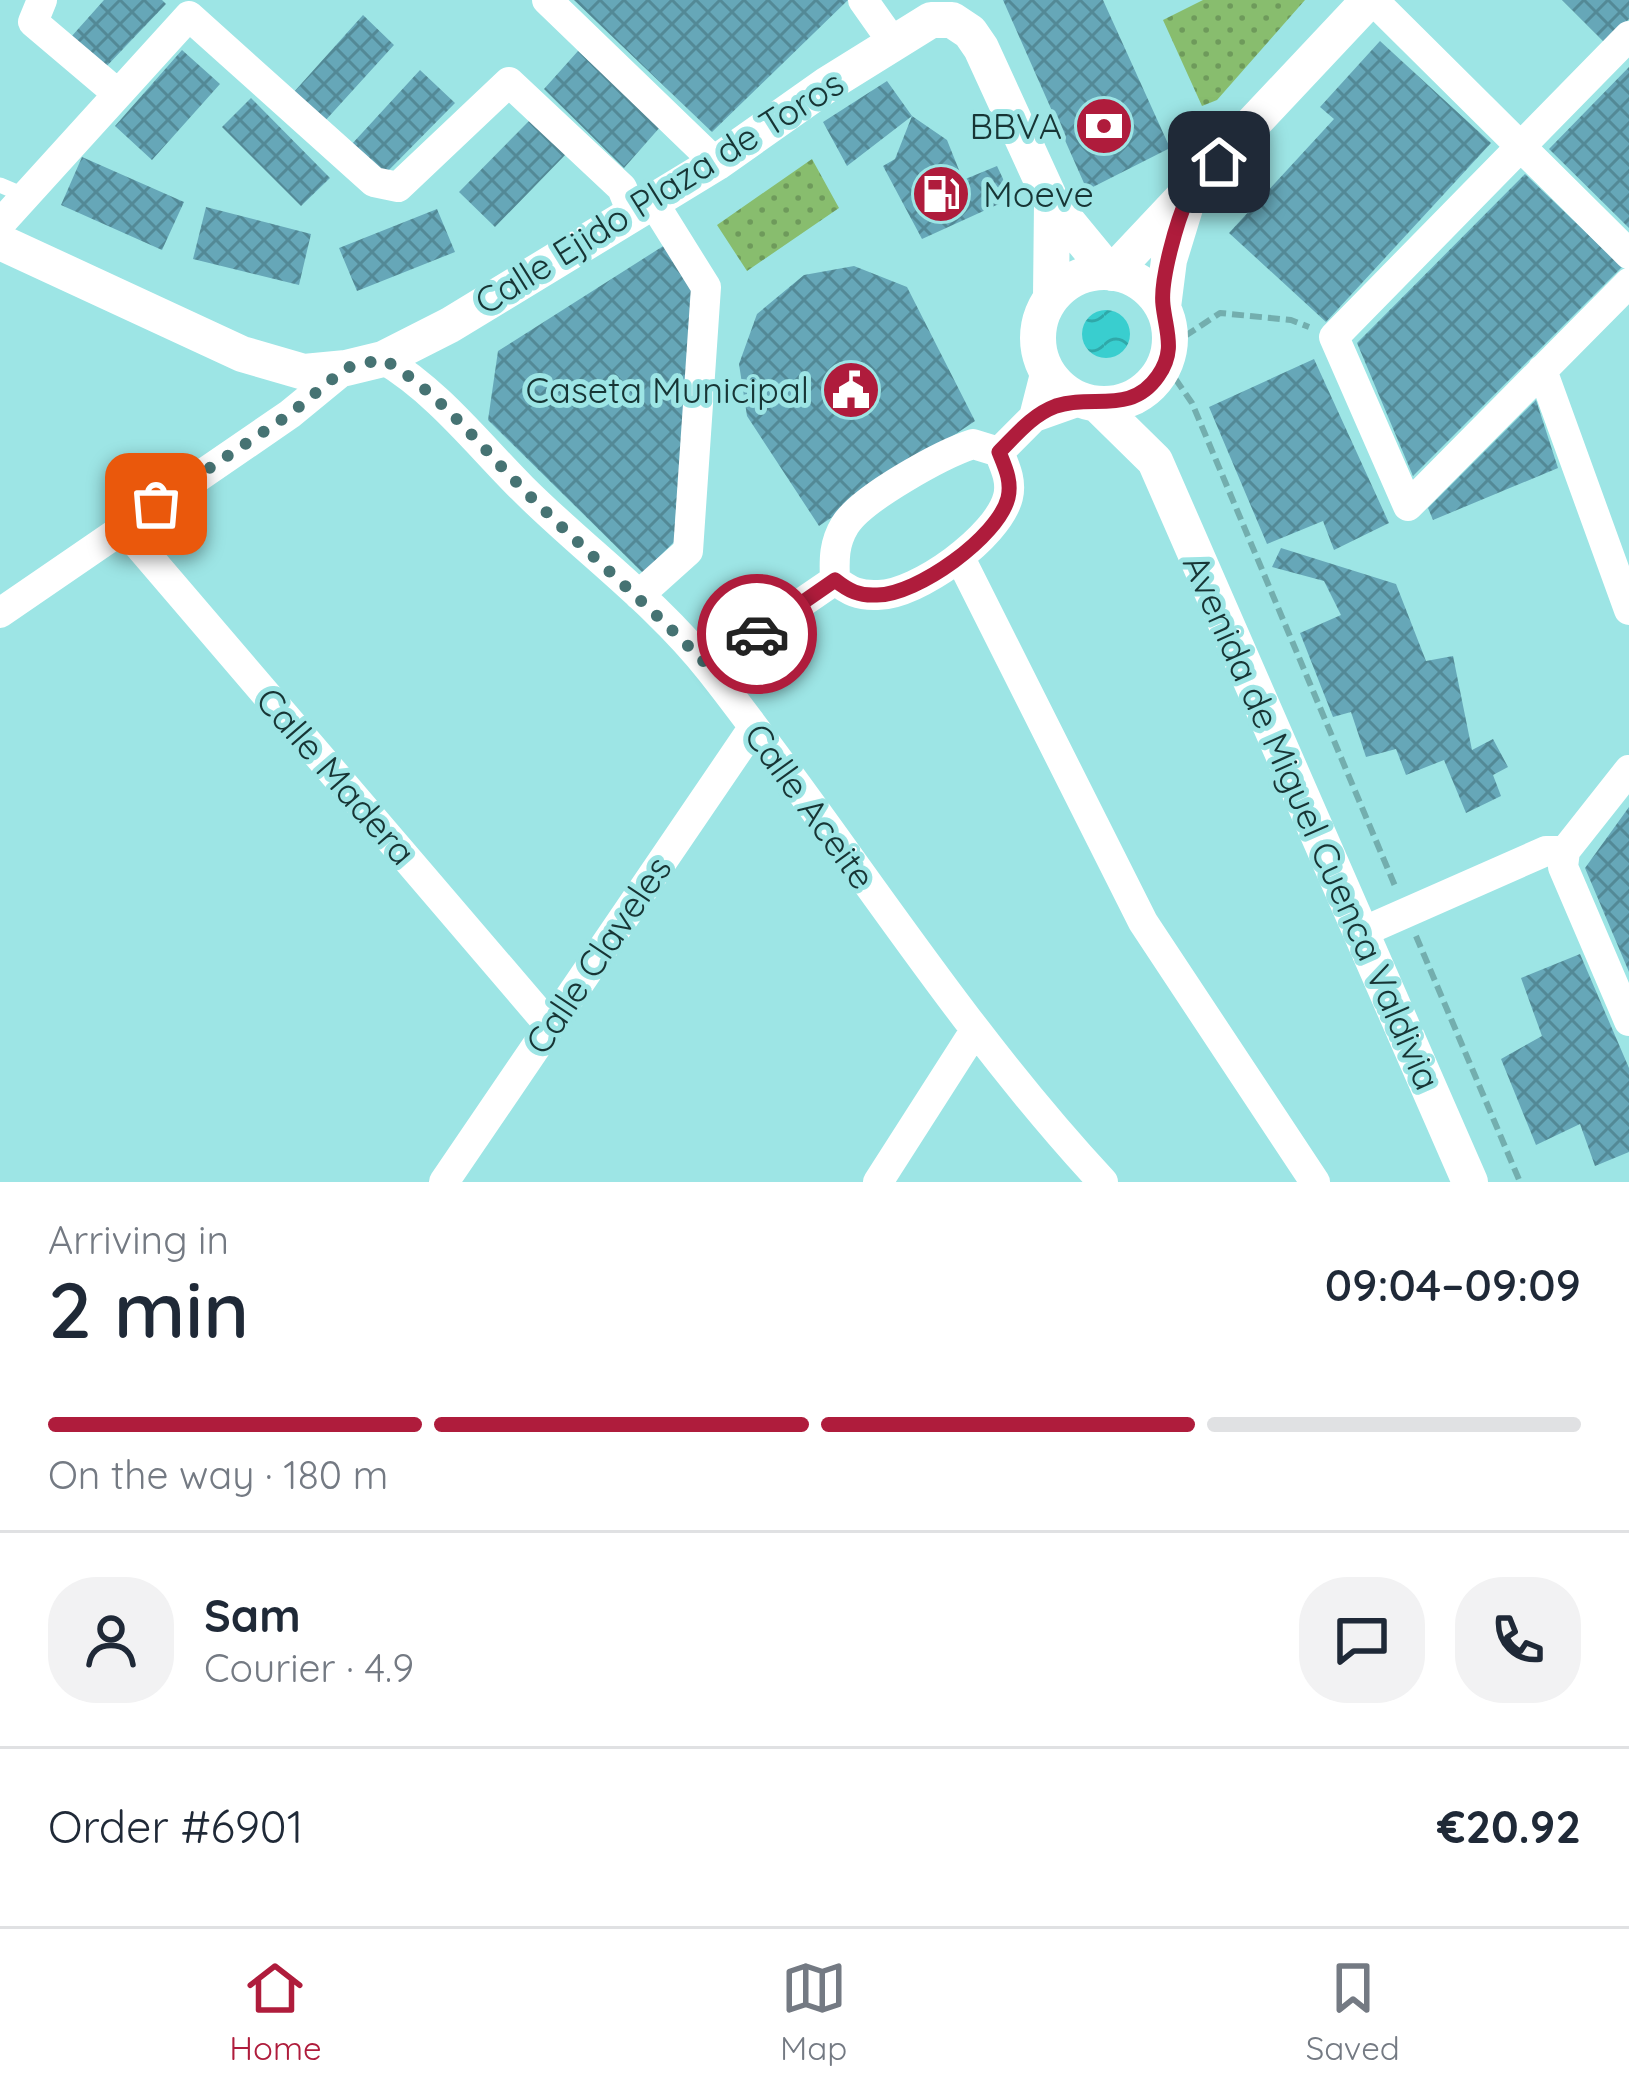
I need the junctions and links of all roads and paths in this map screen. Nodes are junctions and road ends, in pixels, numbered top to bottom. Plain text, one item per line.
1 (42, 0) edge
2 (547, 0) edge
3 (863, 0) edge
4 (1371, 0) edge
5 (950, 10) edge
6 (1629, 37) edge
7 (894, 44) junction
8 (118, 94) junction
9 (1520, 146) junction
10 (716, 164) junction
11 (13, 190) edge
12 (1189, 195) junction
13 (1052, 203) junction
14 (643, 208) junction
15 (0, 224) edge
16 (0, 242) edge
17 (1629, 254) edge
18 (1110, 272) junction
19 (1629, 283) edge
20 (1052, 296) junction
21 (1162, 307) junction
22 (1334, 337) junction
23 (383, 359) junction
24 (1164, 363) junction
25 (346, 368) junction
26 (1046, 370) junction
27 (1542, 370) junction
28 (1089, 402) junction
29 (1034, 417) junction
30 (999, 452) junction
31 (1155, 461) junction
32 (122, 526) junction
33 (960, 558) junction
34 (835, 580) junction
35 (639, 595) junction
36 (1629, 610) edge
37 (0, 613) edge
38 (709, 667) junction
39 (753, 728) junction
40 (1629, 770) edge
41 (1565, 851) junction
42 (1406, 911) junction
43 (1360, 933) junction
44 (1629, 1022) edge
45 (550, 1026) junction
46 (974, 1032) junction
47 (444, 1182) edge
48 (878, 1182) edge
49 (1103, 1182) edge
50 (1315, 1182) edge
51 (1470, 1182) edge
52 (1520, 1182) edge

1 - 8 street
2 - 10 street
3 - 7 street
4 - 9 street
4 - 12 street
5 - 7 street, Calle Ejido Plaza de Toros
5 - 13 street, Calle Ejido Plaza de Toros
6 - 9 street
7 - 10 street, Calle Ejido Plaza de Toros
8 - 11 street
8 - 14 street
9 - 17 street
9 - 22 street
10 - 14 street, Calle Ejido Plaza de Toros
11 - 15 street
12 - 18 street
12 - 21 street
13 - 18 street, Calle Ejido Plaza de Toros
13 - 20 street, Calle Ejido Plaza de Toros
14 - 23 street, Calle Ejido Plaza de Toros
14 - 35 street
16 - 25 street, Calle Ejido Plaza de Toros
18 - 20 street
18 - 21 street
19 - 27 street
20 - 26 street
21 - 24 street
22 - 24 path
22 - 27 street
23 - 25 street, Calle Ejido Plaza de Toros
23 - 35 street, Calle Aceite
24 - 28 street
24 - 31 street, Avenida de Miguel Cuenca Valdivia
24 - 42 path
25 - 32 street
26 - 28 street
26 - 29 street
27 - 36 street
28 - 29 street
28 - 31 street, Avenida de Miguel Cuenca Valdivia
29 - 30 street
30 - 33 street
30 - 34 street
31 - 43 street, Avenida de Miguel Cuenca Valdivia
32 - 37 street
32 - 45 street, Calle Madera
33 - 34 street
33 - 50 street
34 - 38 street
35 - 38 street, Calle Aceite
38 - 39 street, Calle Aceite
39 - 45 street, Calle Claveles
39 - 46 street, Calle Aceite
40 - 41 street
41 - 42 street
41 - 44 street
42 - 43 street
42 - 52 path
43 - 51 street, Avenida de Miguel Cuenca Valdivia
45 - 47 street, Calle Claveles
46 - 48 street
46 - 49 street, Calle Aceite

